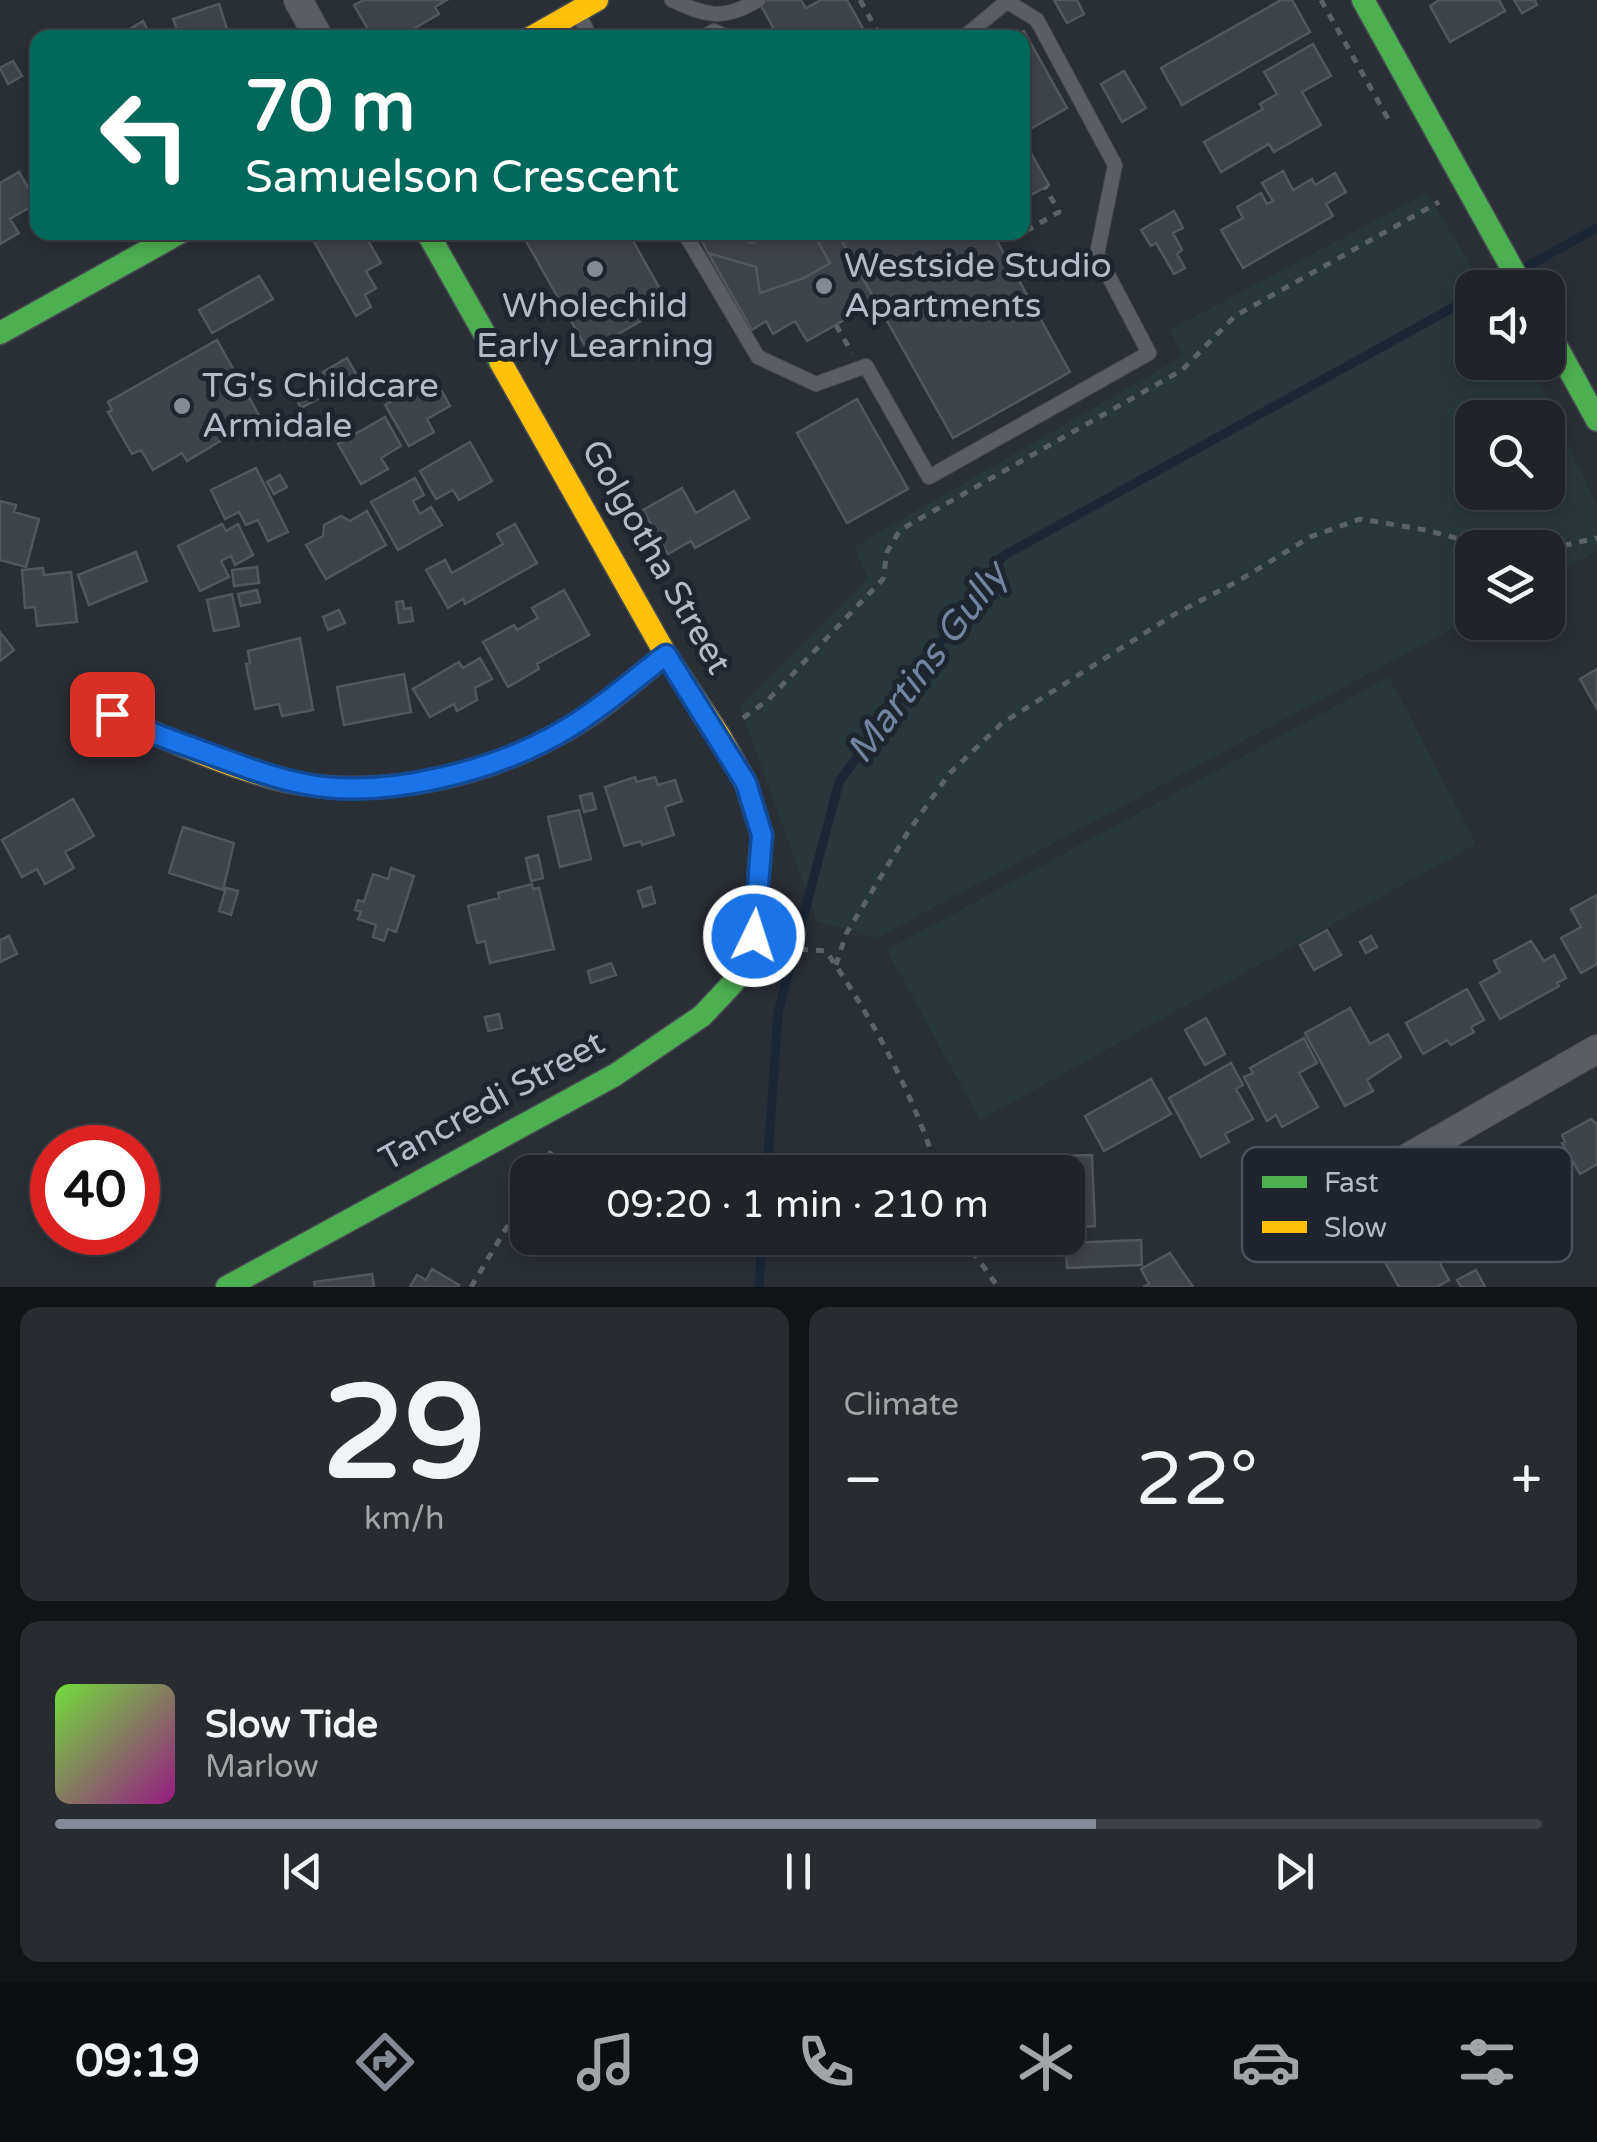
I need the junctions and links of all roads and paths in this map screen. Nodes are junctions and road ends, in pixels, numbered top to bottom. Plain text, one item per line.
1 (298, 0) edge
2 (672, 0) edge
3 (758, 0) edge
4 (860, 0) edge
5 (1364, 0) edge
6 (1005, 1) edge
7 (587, 6) edge
8 (710, 28) edge
9 (315, 30) edge
10 (544, 30) edge
11 (877, 30) edge
12 (972, 30) edge
13 (1045, 187) dead end
14 (1442, 201) dead end
15 (1030, 229) edge
16 (168, 240) edge
17 (432, 240) edge
18 (689, 240) edge
19 (1513, 270) edge
20 (836, 325) dead end
21 (0, 334) edge
22 (850, 349) dead end
23 (1565, 362) edge
24 (1597, 420) edge
25 (1455, 538) edge
26 (1597, 538) edge
27 (1565, 545) edge
28 (666, 655) junction
29 (88, 702) dead end
30 (732, 726) dead end
31 (754, 936) joint
32 (782, 948) dead end
33 (836, 964) junction
34 (1597, 1049) edge
35 (1426, 1147) edge
36 (932, 1155) edge
37 (510, 1222) edge
38 (976, 1255) edge
39 (227, 1287) edge
40 (471, 1287) edge
41 (998, 1287) edge

1 - 9 street
2 - 8 lane
3 - 8 lane
4 - 11 path
5 - 19 street
6 - 12 lane
6 - 18 lane
7 - 10 street
13 - 15 path
14 - 30 path
16 - 21 street
17 - 28 street, Golgotha Street
20 - 22 path
23 - 24 street
25 - 33 path
26 - 27 path
28 - 29 street
28 - 31 street, Golgotha Street
31 - 39 street, Tancredi Street
32 - 33 path
33 - 36 path
34 - 35 street
37 - 40 path
38 - 41 path

